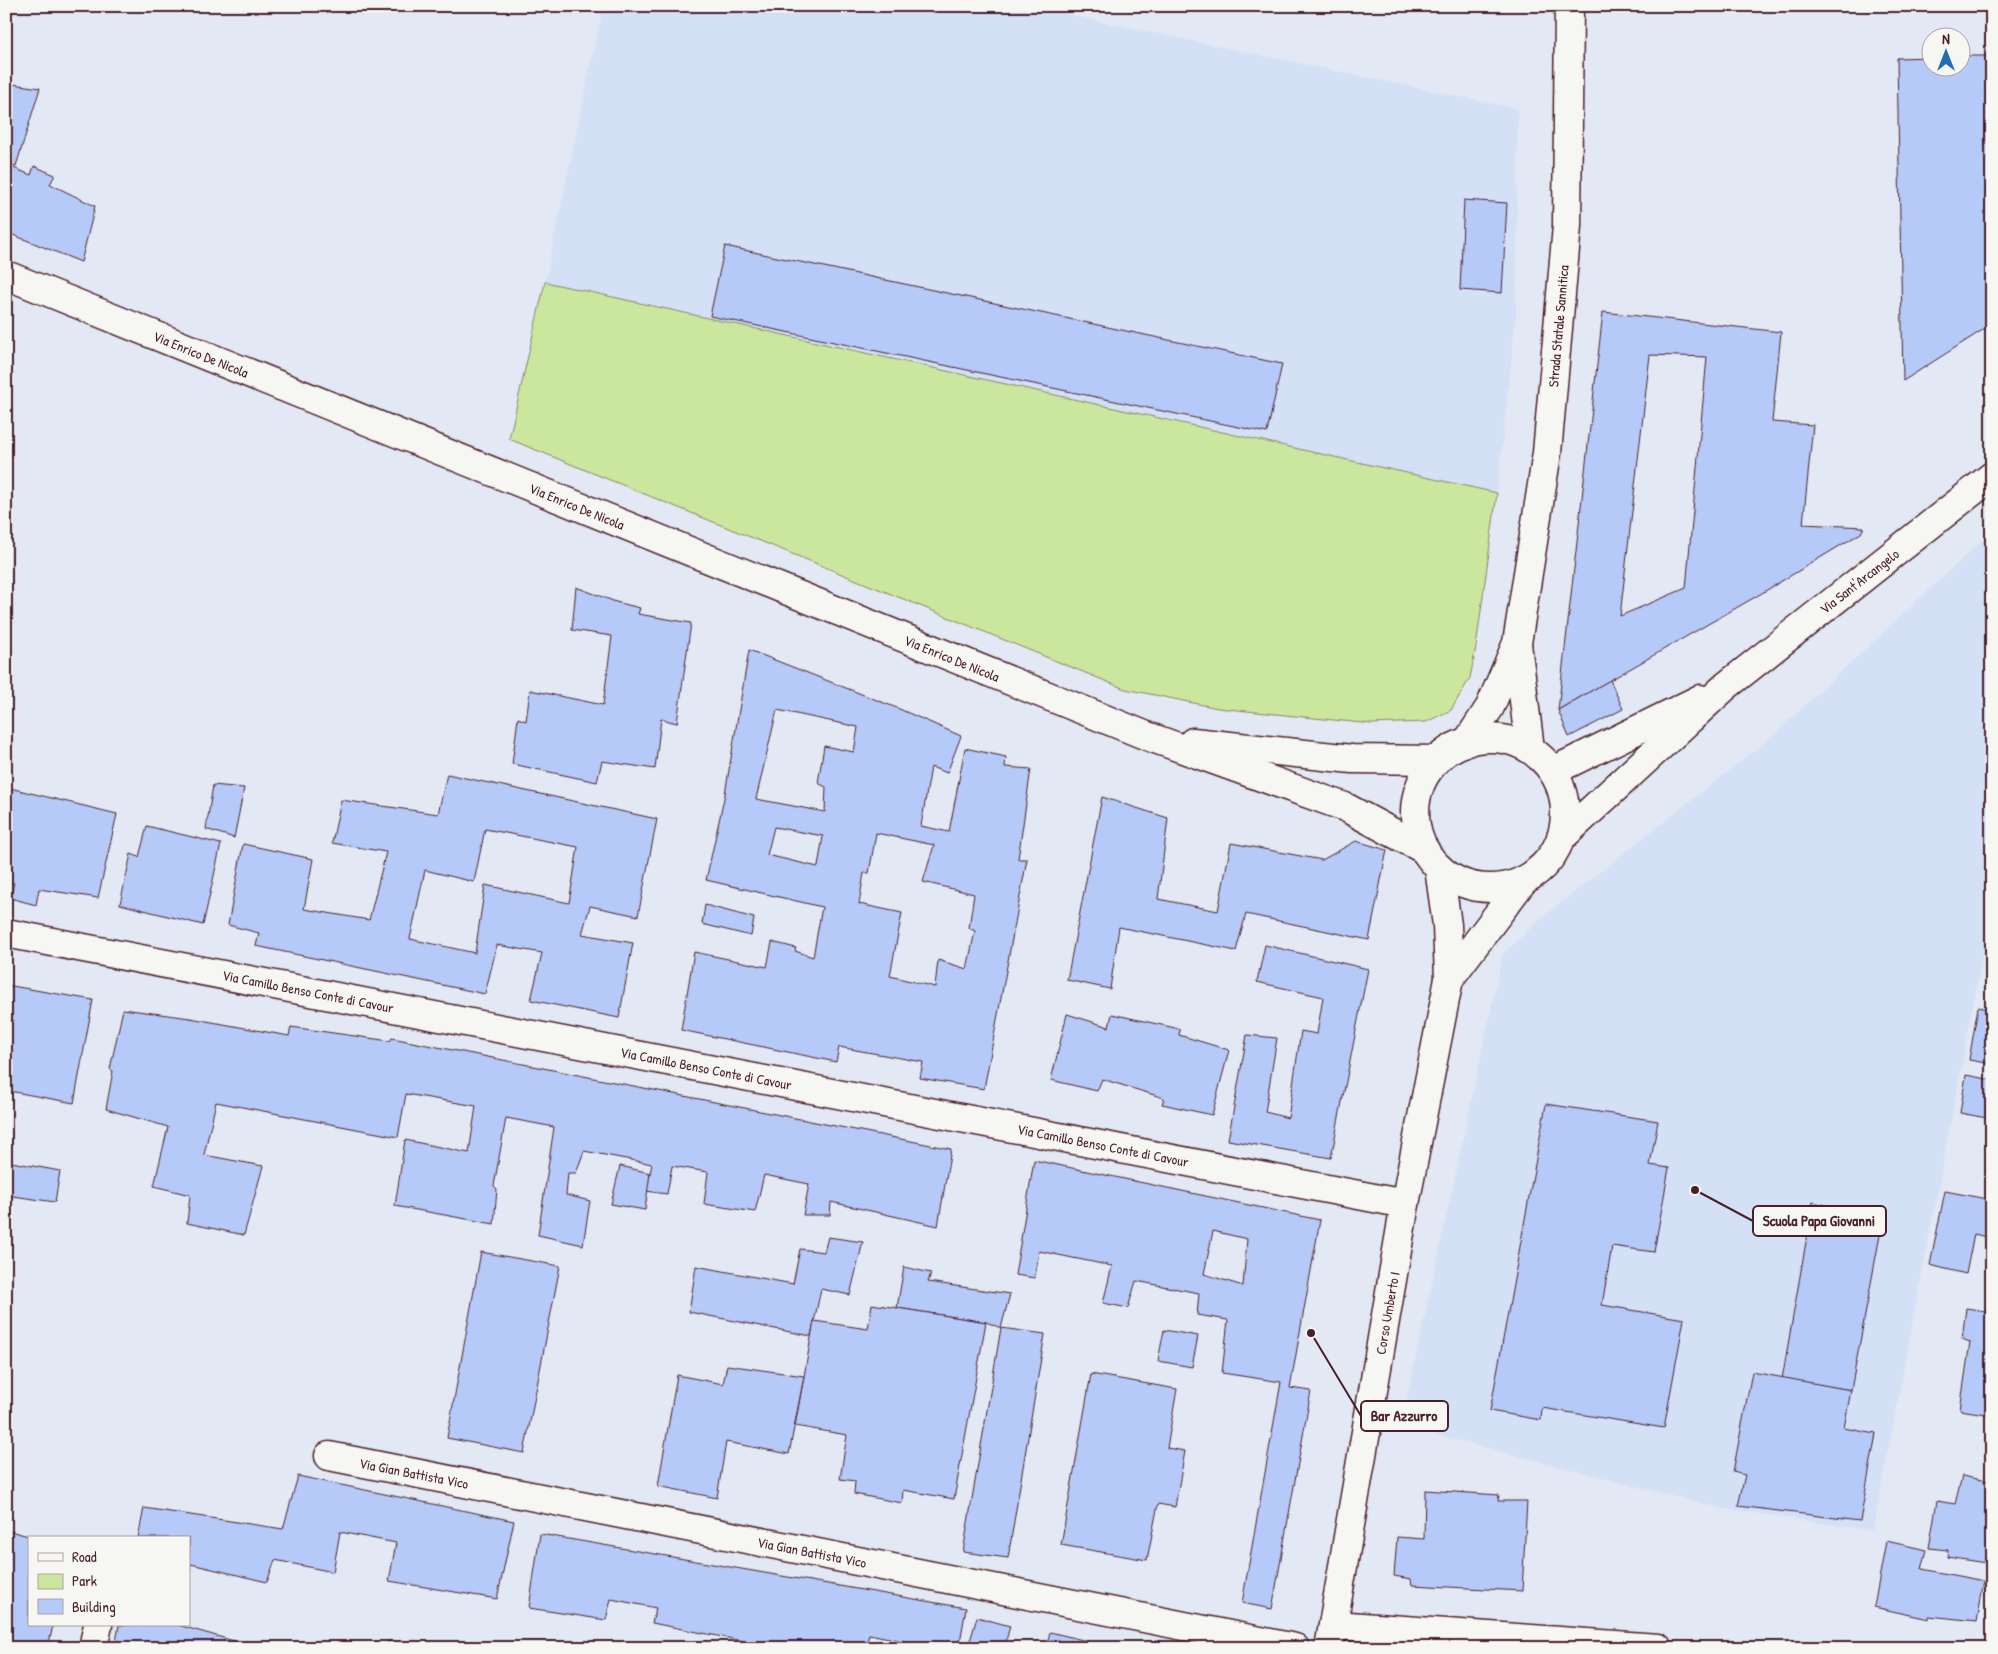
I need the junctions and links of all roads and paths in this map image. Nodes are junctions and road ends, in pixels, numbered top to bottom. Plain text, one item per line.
1 (1569, 6) edge
2 (6, 275) edge
3 (1992, 476) edge
4 (1517, 643) junction
5 (1726, 686) junction
6 (1147, 736) junction
7 (1467, 742) junction
8 (1530, 749) junction
9 (1437, 760) junction
10 (1553, 771) junction
11 (1561, 838) junction
12 (1432, 859) junction
13 (1523, 881) junction
14 (6, 933) edge
15 (1449, 979) junction
16 (1405, 1204) junction
17 (329, 1456) dead end
18 (98, 1626) edge
19 (1332, 1636) edge
20 (93, 1648) edge
21 (1295, 1648) edge
22 (1658, 1648) edge

1 - 4 street, Strada Statale Sannitica
2 - 6 street, Via Enrico De Nicola
3 - 5 street, Via Sant'Arcangelo
4 - 7 street, Strada Statale Sannitica
4 - 8 street, Strada Statale Sannitica
5 - 10 street
5 - 11 street
6 - 9 street
6 - 12 street
7 - 8 street
7 - 9 street
8 - 10 street
9 - 12 street
10 - 11 street
11 - 13 street
12 - 13 street
12 - 15 street, Corso Umberto I
13 - 15 street, Corso Umberto I
14 - 16 street, Via Camillo Benso Conte di Cavour
15 - 16 street, Corso Umberto I
16 - 19 street, Corso Umberto I
17 - 21 street, Via Gian Battista Vico
18 - 20 street
19 - 22 street

